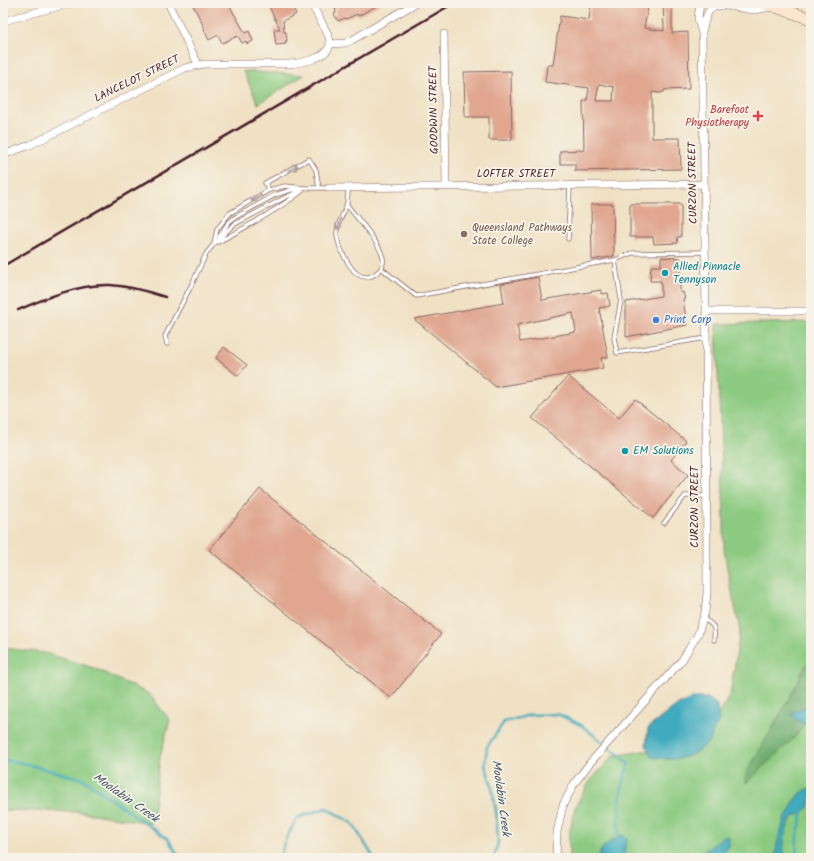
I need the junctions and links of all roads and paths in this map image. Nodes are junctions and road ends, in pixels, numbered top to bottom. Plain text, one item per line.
1 (71, 3) edge
2 (168, 3) edge
3 (311, 3) edge
4 (416, 3) edge
5 (700, 3) edge
6 (769, 5) edge
7 (811, 20) edge
8 (3, 21) edge
9 (702, 33) junction
10 (444, 34) dead end
11 (330, 44) junction
12 (198, 64) junction
13 (3, 155) edge
14 (704, 184) junction
15 (570, 185) junction
16 (446, 186) junction
17 (348, 187) junction
18 (306, 188) junction
19 (319, 188) junction
20 (329, 188) joint
21 (269, 190) junction
22 (347, 205) junction
23 (568, 238) dead end
24 (214, 244) junction
25 (705, 252) junction
26 (615, 260) junction
27 (382, 268) junction
28 (706, 311) junction
29 (811, 311) edge
30 (706, 338) junction
31 (167, 344) dead end
32 (706, 496) junction
33 (664, 523) dead end
34 (703, 619) junction
35 (714, 640) dead end
36 (556, 858) edge

1 - 8 street
2 - 12 street
3 - 11 street
4 - 11 street
5 - 9 street, CURZON STREET
6 - 7 main road
6 - 9 street, CURZON STREET
9 - 14 street, CURZON STREET
10 - 16 street, GOODWIN STREET
11 - 12 street, LANCELOT STREET
12 - 13 street, LANCELOT STREET
14 - 15 street, LOFTER STREET
14 - 25 street, CURZON STREET
15 - 16 street, LOFTER STREET
15 - 23 lane
16 - 17 street, LOFTER STREET
17 - 20 street, LOFTER STREET
17 - 22 lane
18 - 19 lane
18 - 21 lane
18 - 24 lane
18 - 24 lane
18 - 24 lane
19 - 20 lane
21 -> 19 lane
21 -> 24 lane
22 - 27 lane
22 -> 27 lane
24 - 31 lane
25 - 26 lane
25 - 28 street, CURZON STREET
26 - 27 lane
26 - 30 lane
28 - 29 street
28 - 30 street, CURZON STREET
30 - 32 street, CURZON STREET
32 - 33 lane
32 - 34 street, CURZON STREET
34 - 35 lane
34 - 36 street, CURZON STREET

